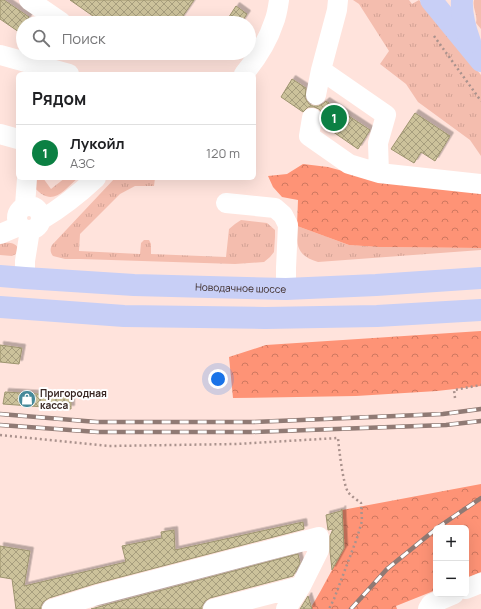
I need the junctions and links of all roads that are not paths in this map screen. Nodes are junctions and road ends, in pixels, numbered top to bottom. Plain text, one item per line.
1 (29, 0) edge
2 (279, 0) edge
3 (338, 0) edge
4 (431, 0) edge
5 (462, 0) edge
6 (52, 16) edge
7 (0, 55) edge
8 (16, 57) edge
9 (478, 57) edge
10 (256, 59) edge
11 (255, 60) edge
12 (50, 61) edge
13 (321, 70) junction
14 (66, 72) edge
15 (246, 72) edge
16 (316, 95) dead end
17 (312, 118) dead end
18 (0, 134) edge
19 (16, 138) edge
20 (379, 173) junction
21 (27, 180) edge
22 (94, 180) edge
23 (481, 184) edge
24 (226, 203) dead end
25 (30, 225) junction
26 (0, 234) edge
27 (0, 276) edge
28 (25, 278) junction
29 (481, 278) edge
30 (286, 289) junction
31 (0, 307) edge
32 (481, 310) edge
33 (481, 583) edge
34 (301, 586) junction
35 (469, 588) edge
36 (447, 597) edge
37 (104, 601) edge
38 (77, 605) edge
39 (52, 609) edge
40 (213, 609) edge
41 (286, 609) edge
42 (428, 609) edge

1 - 6 lane
2 - 10 lane
3 - 13 lane
4 - 9 main road
5 - 9 main road
7 - 8 lane
11 - 15 lane
12 - 14 lane
13 - 16 lane
13 - 20 lane
17 - 20 lane
18 - 19 lane
20 - 23 lane
21 - 25 lane
22 - 25 lane
24 - 30 lane
25 - 26 lane
25 - 28 lane
27 - 28 main road, Новодачное шоссе
28 - 30 main road, Новодачное шоссе
29 - 30 main road, Новодачное шоссе
31 - 32 main road
33 - 35 lane
34 - 37 lane
34 - 40 lane
34 - 41 lane
36 - 42 lane
37 - 38 lane
38 - 39 lane

